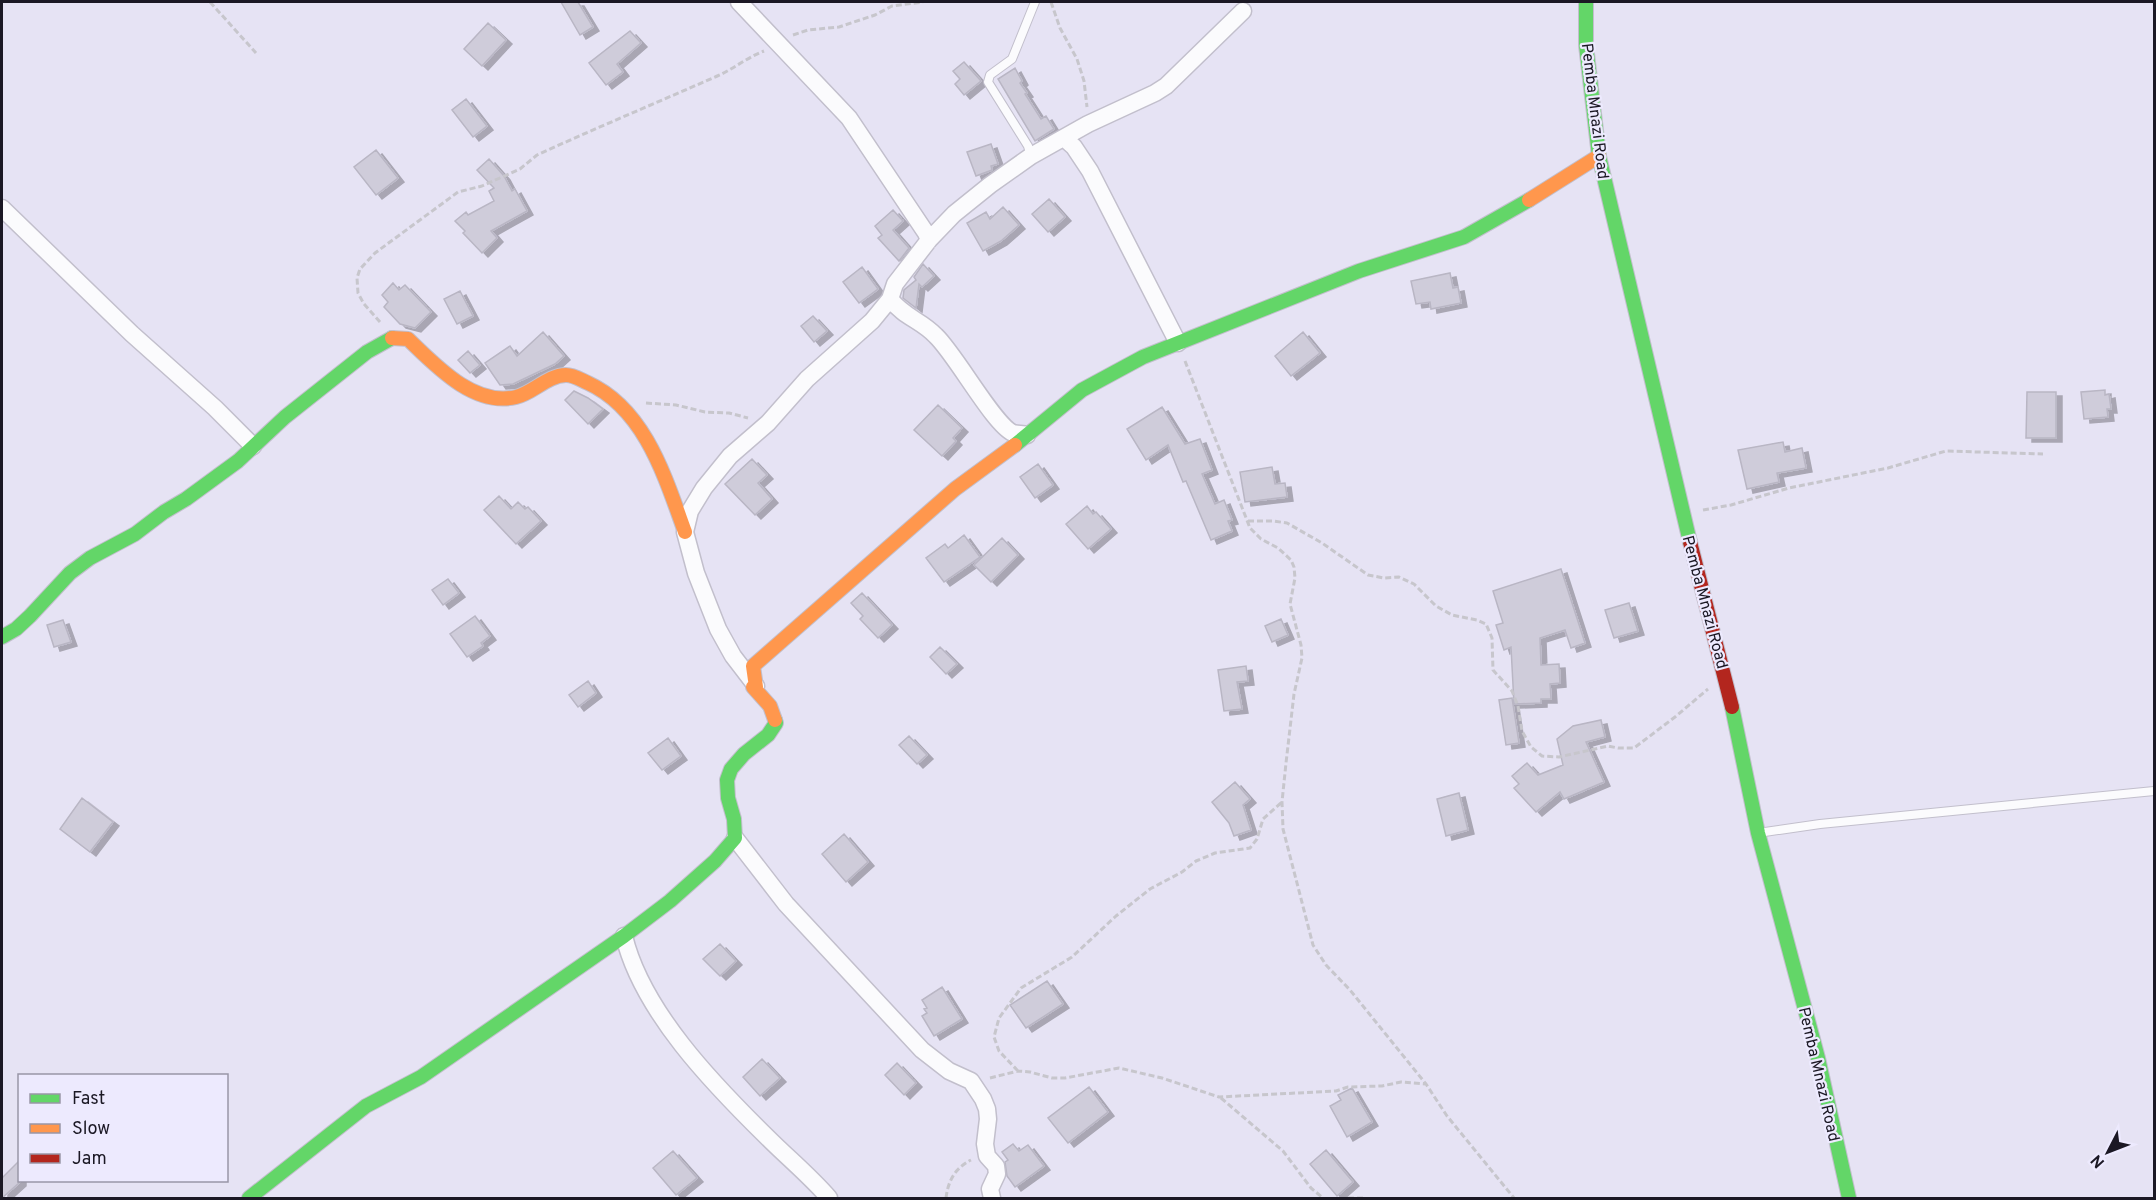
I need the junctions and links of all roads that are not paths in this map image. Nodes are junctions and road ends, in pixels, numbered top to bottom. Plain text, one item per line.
1 (739, 2) edge
2 (1035, 2) edge
3 (1586, 2) edge
4 (1243, 10) dead end
5 (1064, 138) junction
6 (1031, 156) junction
7 (1599, 156) junction
8 (2, 207) edge
9 (929, 240) junction
10 (890, 299) junction
11 (1178, 343) junction
12 (1027, 435) junction
13 (253, 446) junction
14 (685, 532) junction
15 (2, 637) edge
16 (756, 687) junction
17 (2154, 791) edge
18 (1758, 833) junction
19 (735, 838) junction
20 (624, 936) junction
21 (249, 1198) edge
22 (830, 1198) edge
23 (992, 1198) edge
24 (1849, 1198) edge

1 - 9 street
2 - 6 lane
3 - 7 street, Pemba Mnazi Road
4 - 5 street
5 - 6 street
5 - 11 street
6 - 9 street
7 - 11 street
7 - 18 street, Pemba Mnazi Road
8 - 13 street
9 - 10 street
10 - 12 street
10 - 14 street
11 - 12 street
12 - 16 street
13 - 14 street
13 - 15 street
14 - 16 street
16 - 19 street
17 - 18 lane
18 - 24 street, Pemba Mnazi Road
19 - 20 street
19 - 23 street
20 - 21 street
20 - 22 street

